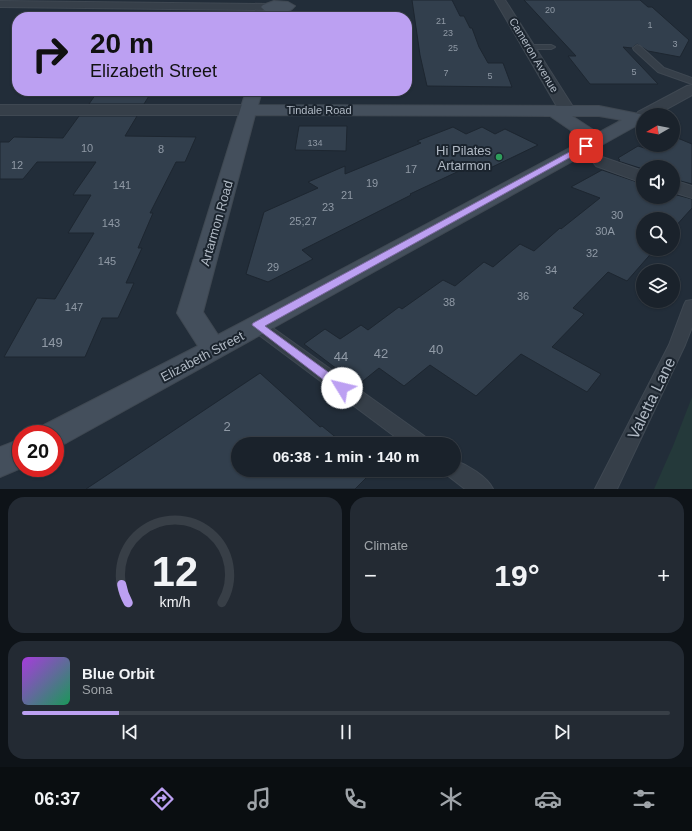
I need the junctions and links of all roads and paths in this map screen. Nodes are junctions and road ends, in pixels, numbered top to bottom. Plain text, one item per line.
1 (500, 0) edge
2 (0, 4) edge
3 (275, 7) edge
4 (529, 47) junction
5 (551, 47) dead end
6 (637, 48) dead end
7 (692, 81) edge
8 (692, 89) edge
9 (251, 101) edge
10 (657, 108) edge
11 (0, 110) edge
12 (559, 110) junction
13 (636, 115) edge
14 (636, 119) edge
15 (597, 140) junction
16 (602, 162) dead end
17 (636, 174) edge
18 (680, 188) edge
19 (692, 192) edge
20 (692, 305) edge
21 (257, 325) junction
22 (214, 349) junction
23 (64, 429) edge
24 (410, 437) edge
25 (12, 457) edge
26 (0, 463) edge
27 (461, 474) edge
28 (482, 489) edge
29 (606, 489) edge

1 - 4 street, Cameron Avenue
2 - 3 street
4 - 5 lane
4 - 12 street, Cameron Avenue
6 - 7 lane
8 - 10 street, Elizabeth Street
9 - 11 street, Tindale Road
9 - 12 street, Tindale Road
9 - 22 street, Artarmon Road
12 - 13 street, Tindale Road
12 - 15 street
14 - 15 street, Elizabeth Street
15 - 21 street, Elizabeth Street
16 - 17 street
18 - 19 street
20 - 29 lane, Valetta Lane
21 - 22 street, Elizabeth Street
21 - 24 lane
22 - 23 street, Elizabeth Street
25 - 26 street
27 - 28 lane

